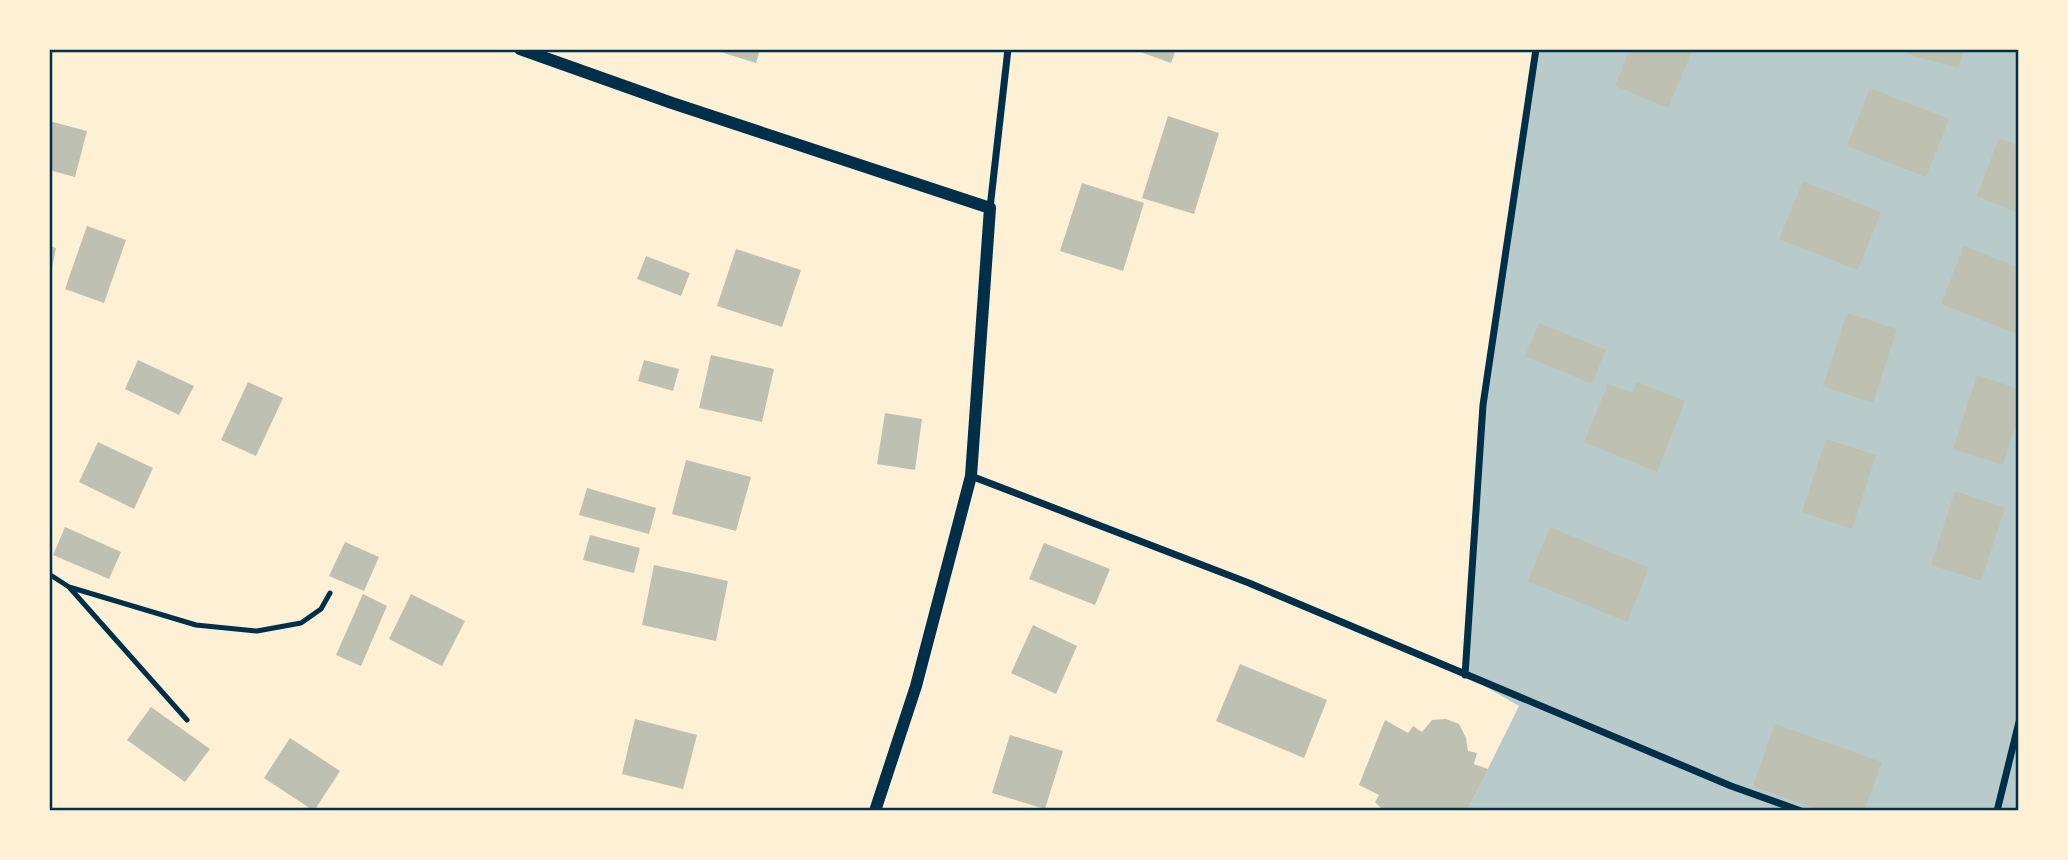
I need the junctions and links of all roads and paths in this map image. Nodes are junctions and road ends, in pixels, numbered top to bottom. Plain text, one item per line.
1 (520, 49) edge
2 (1008, 49) edge
3 (1536, 49) edge
4 (990, 208) junction
5 (971, 476) junction
6 (49, 574) edge
7 (69, 587) junction
8 (330, 593) dead end
9 (1465, 675) junction
10 (187, 720) dead end
11 (2019, 722) edge
12 (875, 811) edge
13 (1801, 811) edge
14 (1997, 811) edge

1 - 4 street
2 - 4 street
3 - 9 street
4 - 5 street
5 - 9 street
5 - 12 street
6 - 7 lane
7 - 8 lane
7 - 10 lane
9 - 13 street
11 - 14 street

